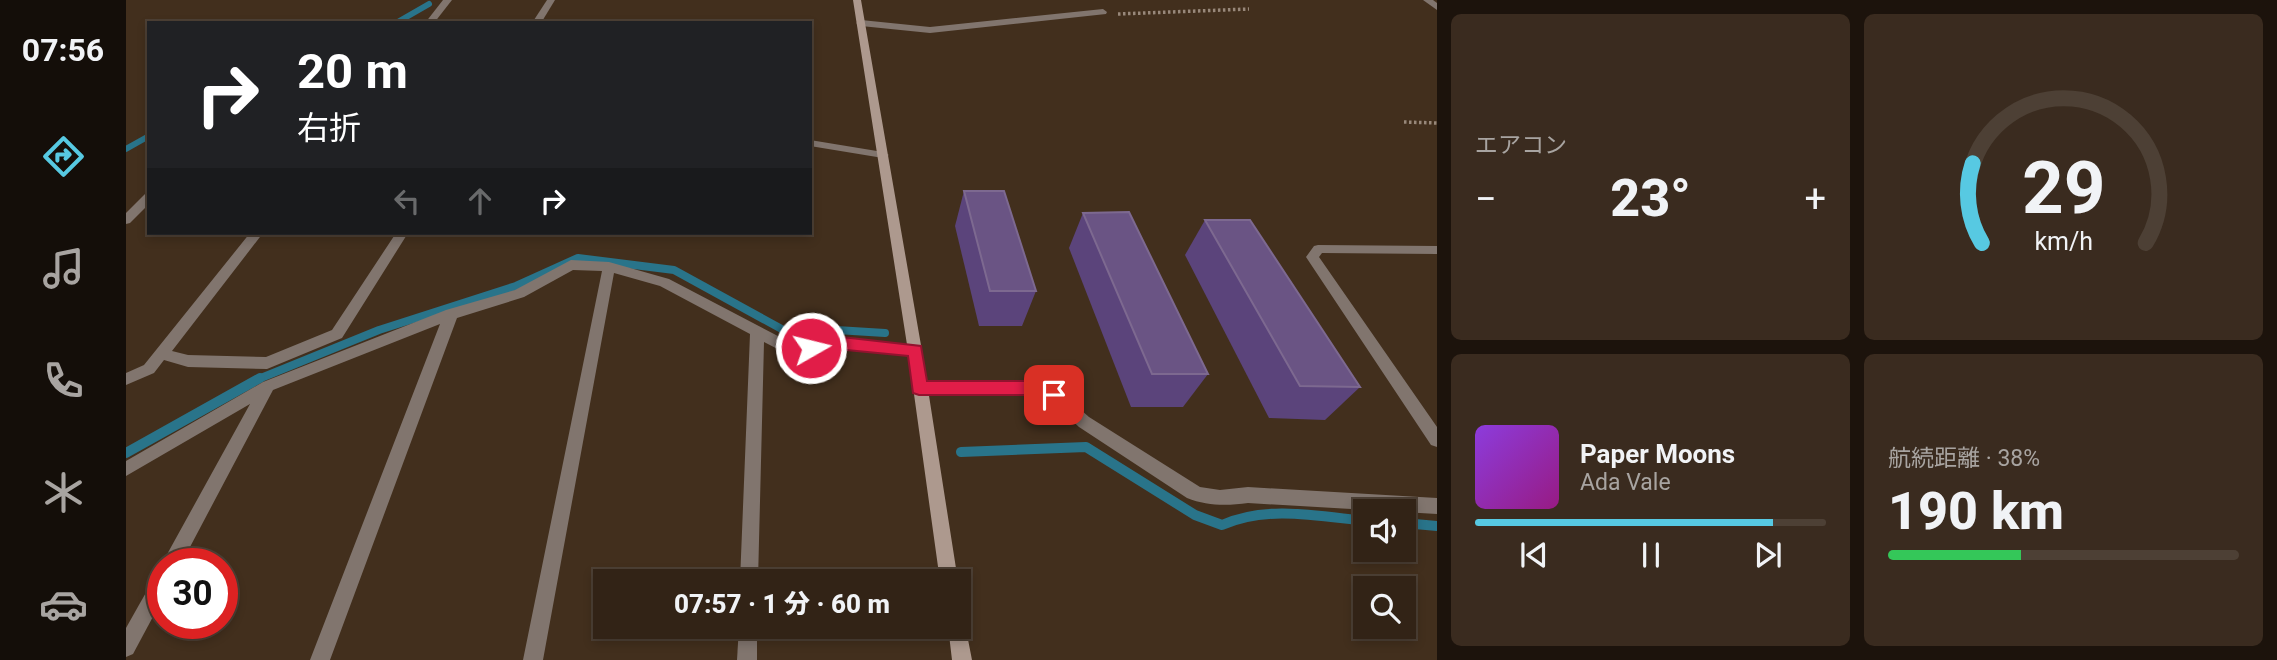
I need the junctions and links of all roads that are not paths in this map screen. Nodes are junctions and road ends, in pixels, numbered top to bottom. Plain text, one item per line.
1 (448, 0) edge
2 (551, 0) edge
3 (857, 0) edge
4 (1427, 0) edge
5 (1437, 7) edge
6 (1103, 12) road end
7 (431, 21) edge
8 (537, 21) edge
9 (861, 23) junction
10 (812, 144) edge
11 (883, 155) junction
12 (147, 200) edge
13 (126, 220) edge
14 (255, 235) edge
15 (401, 235) edge
16 (1437, 250) edge
17 (609, 267) junction
18 (451, 314) junction
19 (757, 331) junction
20 (915, 351) junction
21 (160, 354) junction
22 (126, 379) edge
23 (268, 386) junction
24 (919, 388) junction
25 (1437, 440) edge
26 (126, 469) edge
27 (1437, 506) edge
28 (181, 548) edge
29 (749, 569) edge
30 (947, 569) edge
31 (147, 608) edge
32 (748, 639) edge
33 (959, 639) edge
34 (126, 647) edge
35 (320, 660) edge
36 (533, 660) edge
37 (747, 660) edge
38 (962, 660) edge

1 - 7 street
2 - 8 street
3 - 9 street
4 - 5 street
6 - 9 street
9 - 11 street
10 - 11 street
11 - 20 street
12 - 13 street
14 - 21 street
15 - 21 street
16 - 25 street
17 - 18 street
17 - 19 street
17 - 36 street
18 - 23 street
18 - 35 street
19 - 20 street
19 - 29 street
20 - 24 street
21 - 22 street
23 - 26 street
23 - 28 street
24 - 27 street
24 - 30 street
31 - 34 street
32 - 37 street
33 - 38 street

